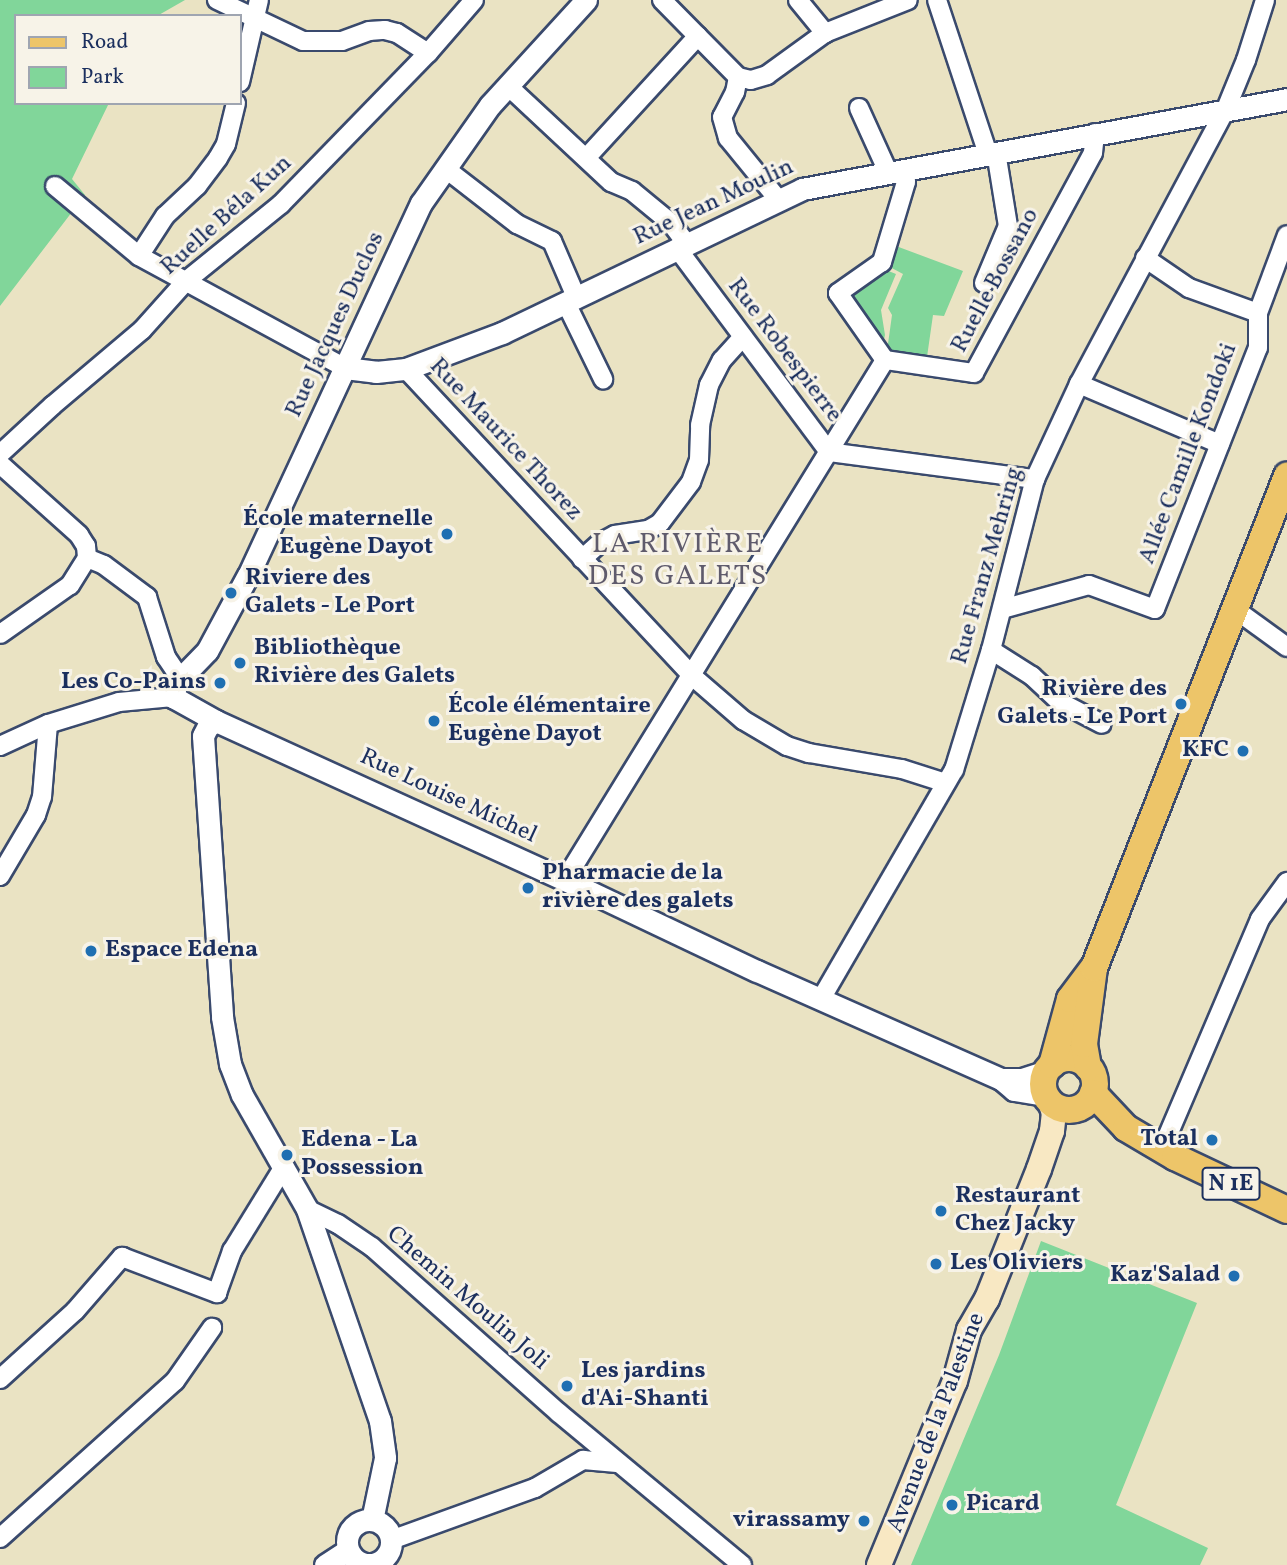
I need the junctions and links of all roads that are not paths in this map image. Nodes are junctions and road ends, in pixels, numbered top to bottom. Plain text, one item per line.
1 (217, 0) edge
2 (474, 0) edge
3 (662, 0) edge
4 (798, 0) edge
5 (908, 0) edge
6 (937, 0) edge
7 (1265, 0) edge
8 (578, 3) edge
9 (257, 9) edge
10 (825, 33) junction
11 (698, 36) junction
12 (428, 53) junction
13 (242, 73) edge
14 (738, 77) junction
15 (508, 86) junction
16 (1287, 99) edge
17 (236, 105) edge
18 (859, 108) dead end
19 (1226, 109) junction
20 (1095, 132) junction
21 (992, 153) junction
22 (587, 157) junction
23 (446, 169) junction
24 (896, 170) junction
25 (55, 186) dead end
26 (777, 198) junction
27 (1287, 236) edge
28 (681, 245) junction
29 (139, 256) junction
30 (1145, 258) junction
31 (186, 281) junction
32 (984, 283) dead end
33 (571, 301) junction
34 (1258, 313) junction
35 (743, 337) junction
36 (885, 360) junction
37 (345, 368) junction
38 (406, 369) junction
39 (603, 379) dead end
40 (1079, 384) junction
41 (1220, 444) junction
42 (830, 452) junction
43 (0, 454) edge
44 (0, 464) edge
45 (1287, 476) edge
46 (1035, 479) junction
47 (86, 558) junction
48 (582, 559) junction
49 (1002, 609) junction
50 (1236, 610) junction
51 (0, 634) edge
52 (1287, 647) edge
53 (991, 650) junction
54 (691, 675) junction
55 (176, 687) junction
56 (216, 721) junction
57 (48, 724) junction
58 (1102, 724) dead end
59 (0, 746) edge
60 (946, 783) junction
61 (0, 876) edge
62 (565, 880) junction
63 (1287, 882) edge
64 (1094, 968) junction
65 (821, 999) junction
66 (1088, 1067) junction
67 (1062, 1092) junction
68 (1169, 1153) junction
69 (283, 1168) junction
70 (307, 1209) junction
71 (1287, 1210) edge
72 (212, 1328) dead end
73 (0, 1379) edge
74 (588, 1437) junction
75 (583, 1460) junction
76 (618, 1463) junction
77 (372, 1520) junction
78 (0, 1538) edge
79 (391, 1540) junction
80 (348, 1550) junction
81 (881, 1563) edge
82 (325, 1565) edge
83 (742, 1565) edge

1 - 9 street
2 - 12 street, Ruelle Béla Kun
3 - 11 street
4 - 10 street
5 - 10 street
6 - 21 street
7 - 19 street, Rue Franz Mehring
8 - 15 street, Rue Jacques Duclos
9 - 12 street
9 - 13 street
10 - 14 street
11 - 14 street
11 - 22 street
12 - 31 street, Ruelle Béla Kun
14 - 26 street
15 - 22 street, Rue Robespierre
15 - 23 street, Rue Jacques Duclos
16 - 19 street, Rue Jean Moulin
17 - 29 street
18 - 24 street
19 - 20 street, Rue Jean Moulin
19 - 30 street, Rue Franz Mehring
20 - 21 street, Rue Jean Moulin
20 - 36 street, Ruelle Bossano
21 - 24 street, Rue Jean Moulin
21 - 32 street
22 - 28 street, Rue Robespierre
23 - 33 street
23 - 37 street, Rue Jacques Duclos
24 - 26 street, Rue Jean Moulin
24 - 36 street
25 - 29 street
26 - 28 street, Rue Jean Moulin
27 - 34 street, Allée Camille Kondoki
28 - 33 street, Rue Jean Moulin
28 - 35 street, Rue Robespierre
29 - 31 street
30 - 34 street
30 - 40 street, Rue Franz Mehring
31 - 37 street
31 - 43 street, Ruelle Béla Kun
33 - 38 street, Rue Jean Moulin
33 - 39 street
34 - 41 street, Allée Camille Kondoki
35 - 42 street, Rue Robespierre
35 - 48 street
36 - 42 street
37 - 38 street, Rue Jean Moulin
37 - 55 street, Rue Jacques Duclos
38 - 48 street, Rue Maurice Thorez
40 - 41 street
40 - 46 street, Rue Franz Mehring
41 - 49 street, Allée Camille Kondoki
42 - 46 street, Rue Robespierre
42 - 54 street
44 - 47 street
45 - 50 main road
46 - 49 street, Rue Franz Mehring
47 - 51 street
47 - 55 street
48 - 54 street, Rue Maurice Thorez
49 - 53 street, Rue Franz Mehring
50 - 52 street
50 - 64 main road
53 - 58 street
53 - 60 street, Rue Franz Mehring
54 - 60 street, Rue Maurice Thorez
54 - 62 street
55 - 56 street, Rue Louise Michel
55 - 57 street
56 - 62 street, Rue Louise Michel
56 - 69 street
57 - 59 street
57 - 61 street
60 - 65 street, Rue Franz Mehring
62 - 65 street, Rue Louise Michel
63 - 68 street
64 - 66 main road
64 - 67 main road
65 - 67 street, Rue Louise Michel
66 - 67 main road
66 - 67 main road
67 - 68 main road, N 1E
67 - 81 main road, Avenue de la Palestine
68 - 71 main road, N 1E
69 - 70 street
69 - 73 street
70 - 74 street, Chemin Moulin Joli
70 - 77 street
72 - 78 street
74 - 75 street
74 - 76 street, Chemin Moulin Joli
75 - 76 street
75 - 79 street
76 - 83 street, Chemin Moulin Joli
77 - 79 street
77 - 80 street
79 - 80 street
80 - 82 street

